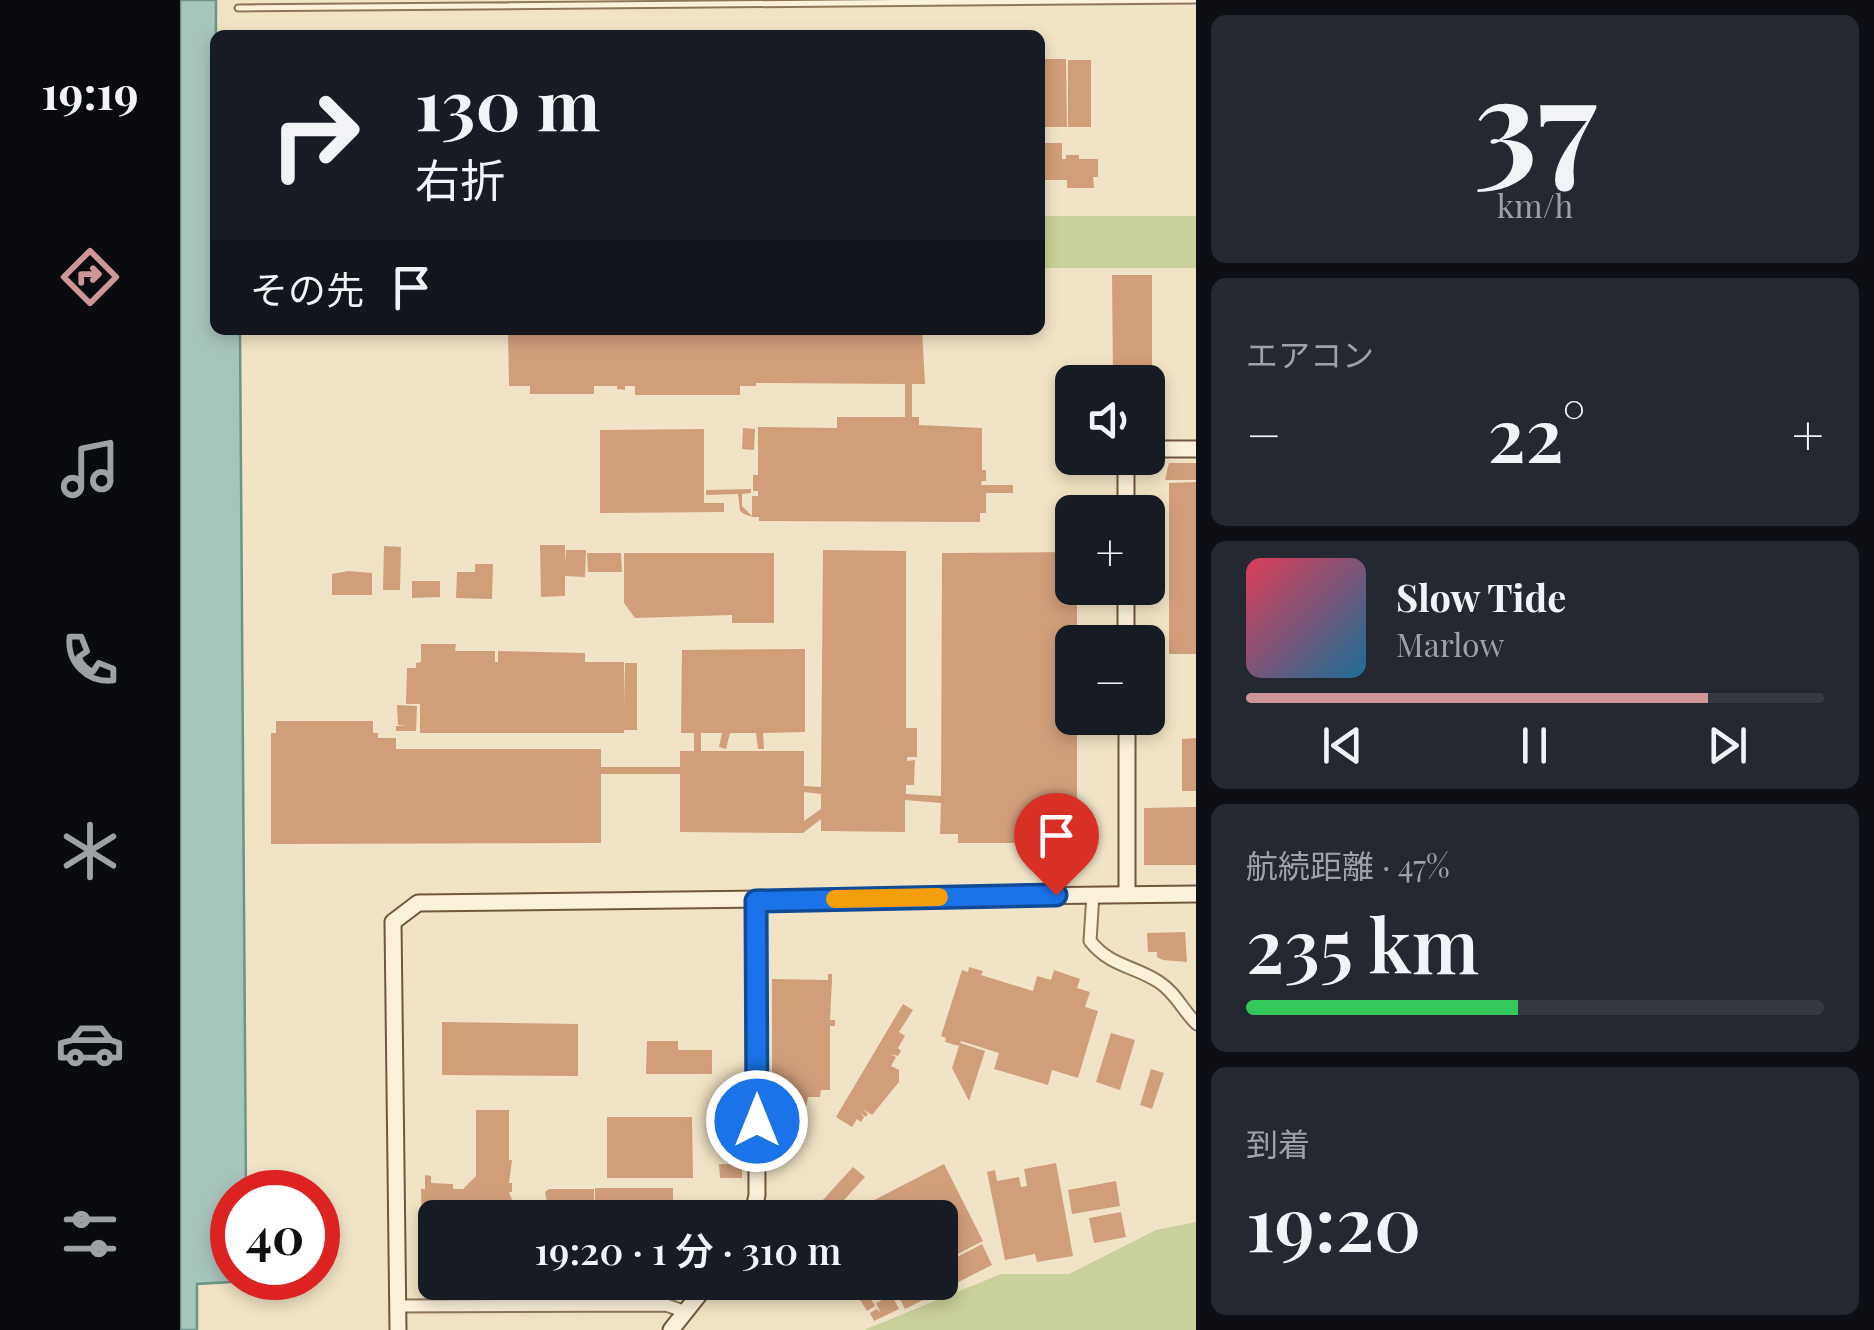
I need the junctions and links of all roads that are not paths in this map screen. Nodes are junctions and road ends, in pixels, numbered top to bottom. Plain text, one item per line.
1 (1150, 0) edge
2 (1196, 0) edge
3 (238, 8) dead end
4 (1165, 449) edge
5 (1196, 449) edge
6 (1126, 735) edge
7 (1093, 894) junction
8 (1127, 894) junction
9 (1196, 894) edge
10 (756, 901) junction
11 (1196, 1024) edge
12 (756, 1200) edge
13 (696, 1300) edge
14 (398, 1306) junction
15 (686, 1312) junction
16 (398, 1330) edge
17 (671, 1330) edge

1 - 2 lane
1 - 3 lane
4 - 5 street
6 - 8 street
7 - 8 street
7 - 10 street
7 - 11 street
8 - 9 street
10 - 12 street
10 - 14 street
13 - 15 street
14 - 15 street
14 - 16 street
15 - 17 street

